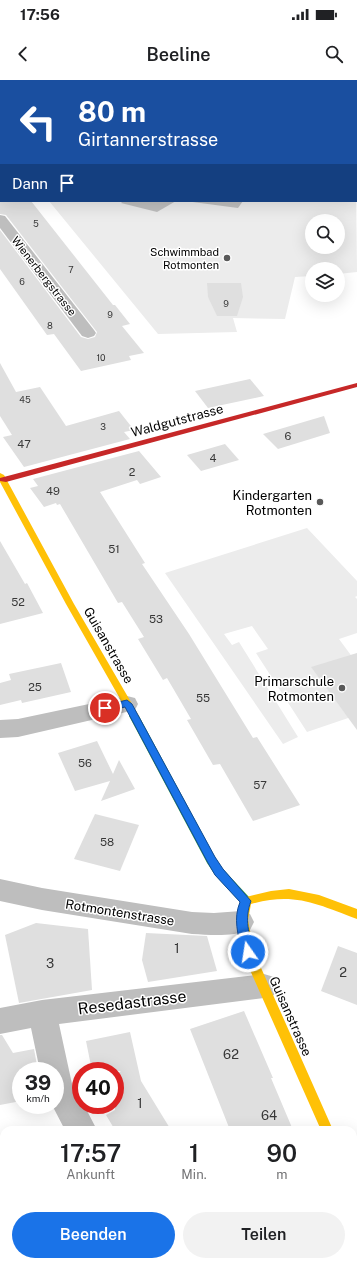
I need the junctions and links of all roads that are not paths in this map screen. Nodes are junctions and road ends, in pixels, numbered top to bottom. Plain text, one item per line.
1 (0, 219) edge
2 (88, 333) dead end
3 (357, 385) edge
4 (1, 477) edge
5 (127, 704) junction
6 (0, 729) edge
7 (0, 890) edge
8 (243, 911) junction
9 (357, 914) edge
10 (264, 986) junction
11 (42, 1013) junction
12 (0, 1021) edge
13 (53, 1062) edge
14 (64, 1098) edge
15 (80, 1126) edge
16 (325, 1126) edge

1 - 2 street, Wienerbergstrasse
3 - 4 street, Waldgutstrasse
4 - 5 street, Guisanstrasse
5 - 6 street
5 - 8 street, Guisanstrasse
7 - 8 street, Rotmontenstrasse
8 - 9 street
8 - 10 street, Guisanstrasse
10 - 11 street, Resedastrasse
10 - 16 street, Guisanstrasse
11 - 12 street, Resedastrasse
11 - 13 street
14 - 15 street

